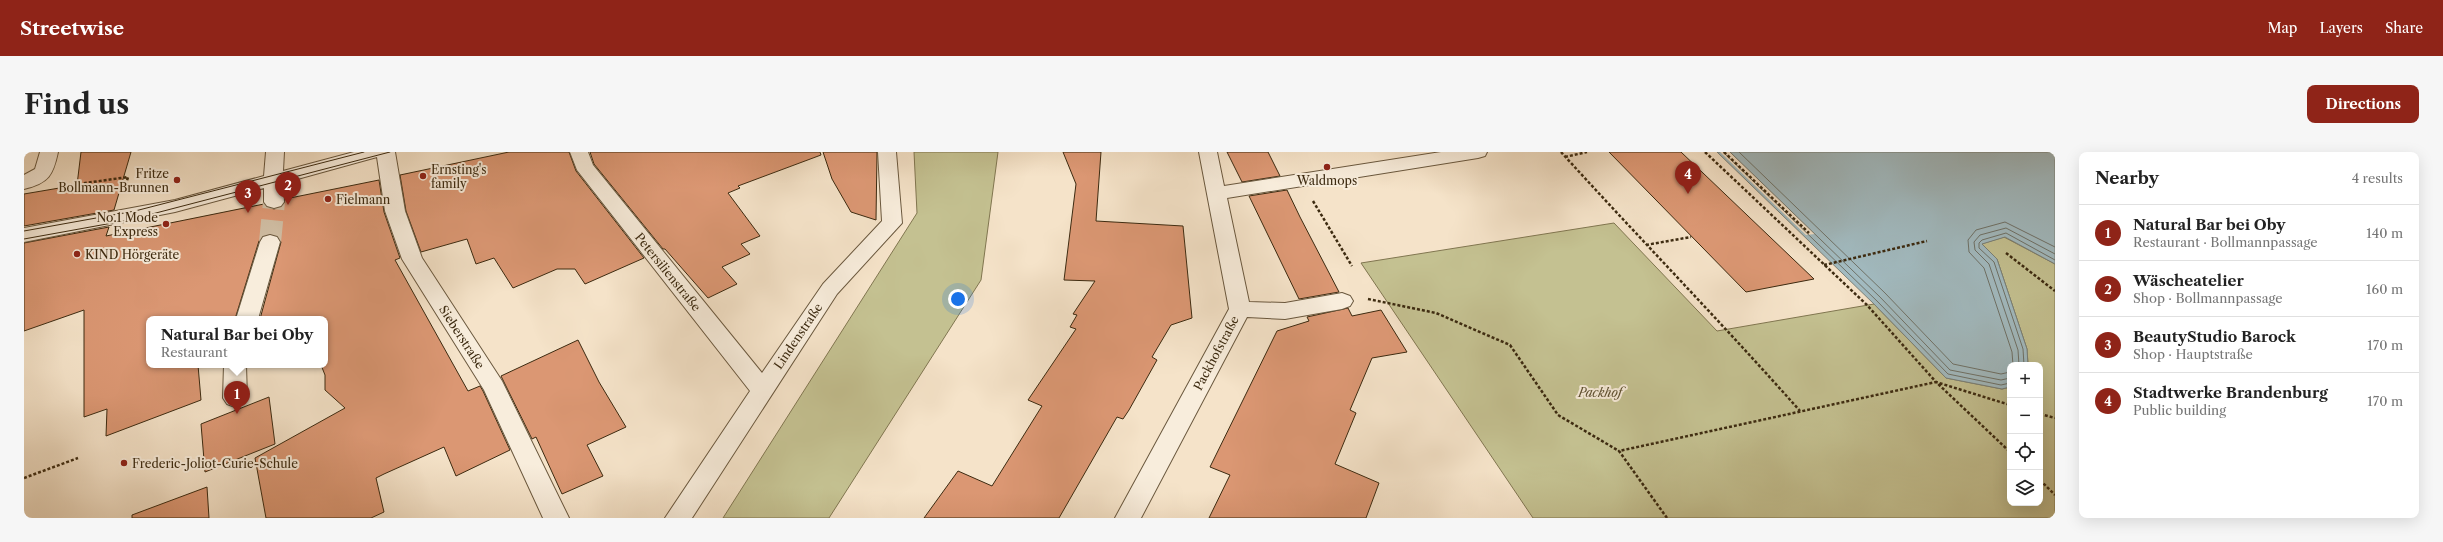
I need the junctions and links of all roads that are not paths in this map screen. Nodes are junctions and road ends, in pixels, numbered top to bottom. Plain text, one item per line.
1 (49, 152) edge
2 (275, 152) edge
3 (376, 152) edge
4 (386, 152) edge
5 (579, 152) edge
6 (888, 152) edge
7 (1208, 152) edge
8 (1478, 152) edge
9 (272, 179) junction
10 (24, 183) edge
11 (1217, 193) junction
12 (274, 202) tunnel mouth
13 (24, 235) edge
14 (270, 242) tunnel mouth
15 (1342, 301) road end
16 (1240, 309) junction
17 (248, 316) edge
18 (235, 368) edge
19 (762, 390) junction
20 (235, 398) dead end
21 (556, 518) edge
22 (678, 518) edge
23 (1128, 518) edge

1 - 10 street
2 - 9 street
3 - 9 street
4 - 21 street, Sieberstraße
5 - 19 street, Petersilienstraße
6 - 19 street, Lindenstraße
7 - 11 street, Packhofstraße
8 - 11 street
9 - 12 street
9 - 13 street
11 - 16 street, Packhofstraße
14 - 17 street
15 - 16 street
16 - 23 street, Packhofstraße
18 - 20 street
19 - 22 street, Lindenstraße

